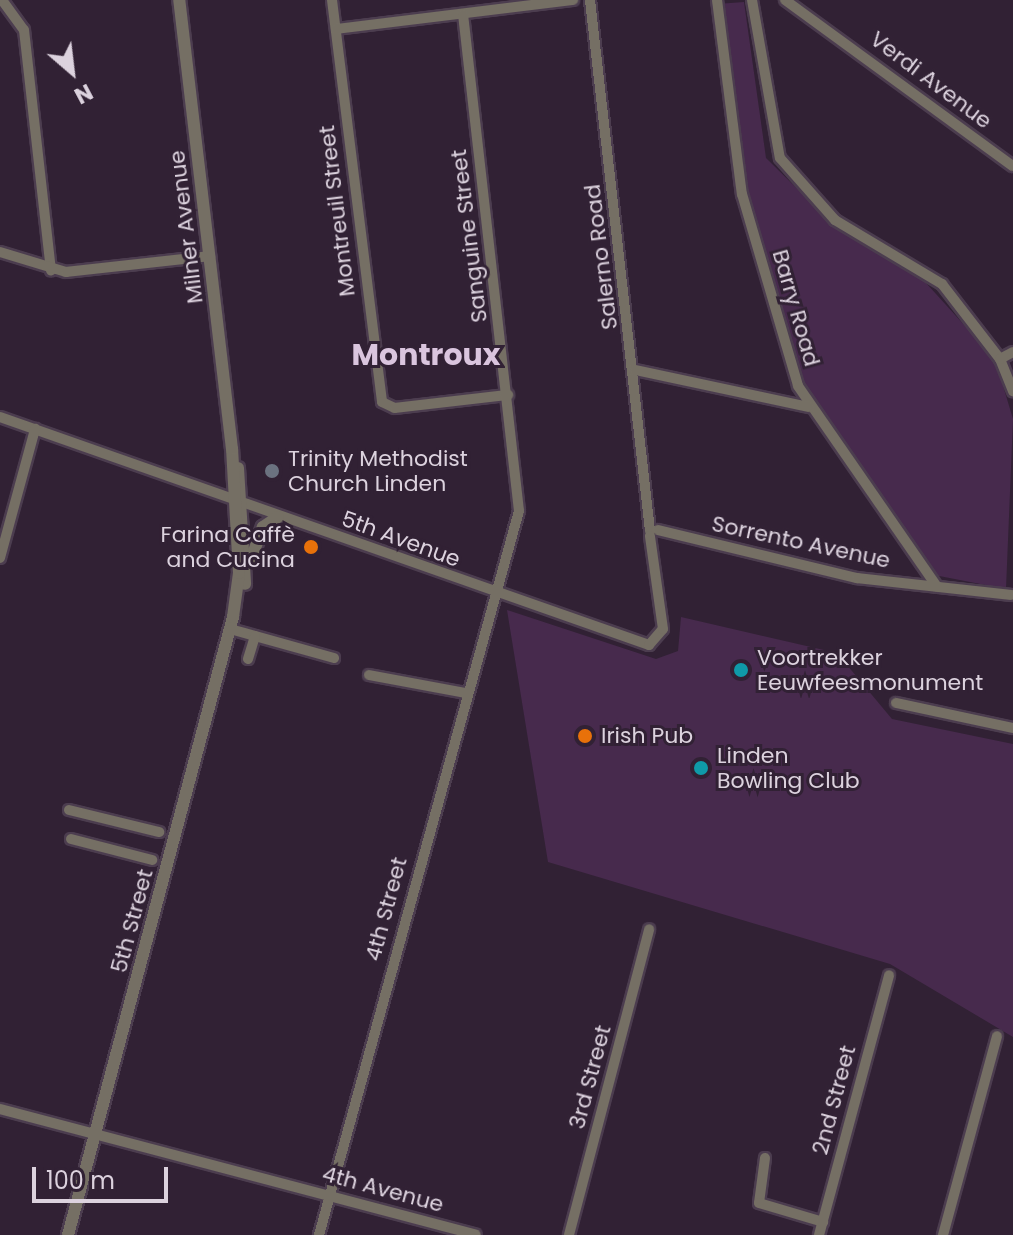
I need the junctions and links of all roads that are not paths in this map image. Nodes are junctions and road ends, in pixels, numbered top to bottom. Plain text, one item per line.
1 (2, 0) edge
2 (179, 0) edge
3 (332, 0) edge
4 (573, 0) edge
5 (590, 0) edge
6 (717, 0) edge
7 (752, 0) edge
8 (785, 0) edge
9 (463, 14) junction
10 (336, 29) junction
11 (1013, 166) edge
12 (0, 252) edge
13 (210, 256) junction
14 (51, 270) junction
15 (1013, 352) edge
16 (1000, 359) junction
17 (635, 370) junction
18 (1013, 391) edge
19 (508, 395) junction
20 (809, 407) junction
21 (0, 417) edge
22 (35, 429) junction
23 (239, 502) junction
24 (278, 517) junction
25 (655, 533) junction
26 (0, 558) edge
27 (248, 565) junction
28 (937, 587) junction
29 (491, 592) junction
30 (1012, 593) edge
31 (232, 623) junction
32 (255, 636) junction
33 (653, 644) joint
34 (334, 658) dead end
35 (248, 659) dead end
36 (369, 675) dead end
37 (465, 693) junction
38 (896, 703) dead end
39 (1013, 728) edge
40 (69, 810) dead end
41 (159, 832) dead end
42 (71, 839) dead end
43 (152, 860) dead end
44 (649, 929) dead end
45 (889, 975) dead end
46 (997, 1036) dead end
47 (0, 1109) edge
48 (96, 1135) junction
49 (765, 1158) dead end
50 (330, 1195) junction
51 (823, 1222) junction
52 (68, 1235) edge
53 (319, 1235) edge
54 (476, 1235) edge
55 (569, 1235) edge
56 (819, 1235) edge
57 (943, 1235) edge

1 - 14 street
2 - 13 street, Milner Avenue
3 - 10 street, Montreuil Street
4 - 9 street
5 - 17 street, Salerno Road
6 - 20 street, Barry Road
7 - 16 street
8 - 11 street, Verdi Avenue
9 - 10 street
9 - 19 street, Sanguine Street
10 - 19 street, Montreuil Street
12 - 14 street
13 - 14 street
13 - 23 street, Milner Avenue
15 - 16 street
16 - 18 street
17 - 20 street
17 - 25 street, Salerno Road
19 - 29 street, Sanguine Street
20 - 28 street, Barry Road
21 - 22 street, 5th Avenue
22 - 23 street, 5th Avenue
22 - 26 street
23 - 24 street, 5th Avenue
23 - 27 street, 5th Street
23 - 31 street, 5th Street
24 - 27 street
24 - 29 street, 5th Avenue
25 - 28 street, Sorrento Avenue
25 - 33 street, Salerno Road
27 - 31 street, 5th Street
28 - 30 street, Sorrento Avenue
29 - 33 street, 5th Avenue
29 - 37 street, 4th Street
31 - 32 street
31 - 48 street, 5th Street
32 - 34 street
32 - 35 street
36 - 37 street
37 - 50 street, 4th Street
38 - 39 street
40 - 41 street
42 - 43 street
44 - 55 street, 3rd Street
45 - 51 street, 2nd Street
46 - 57 street
47 - 48 street, 4th Avenue
48 - 50 street, 4th Avenue
48 - 52 street, 5th Street
49 - 51 street
50 - 53 street, 4th Street
50 - 54 street, 4th Avenue
51 - 56 street, 2nd Street

